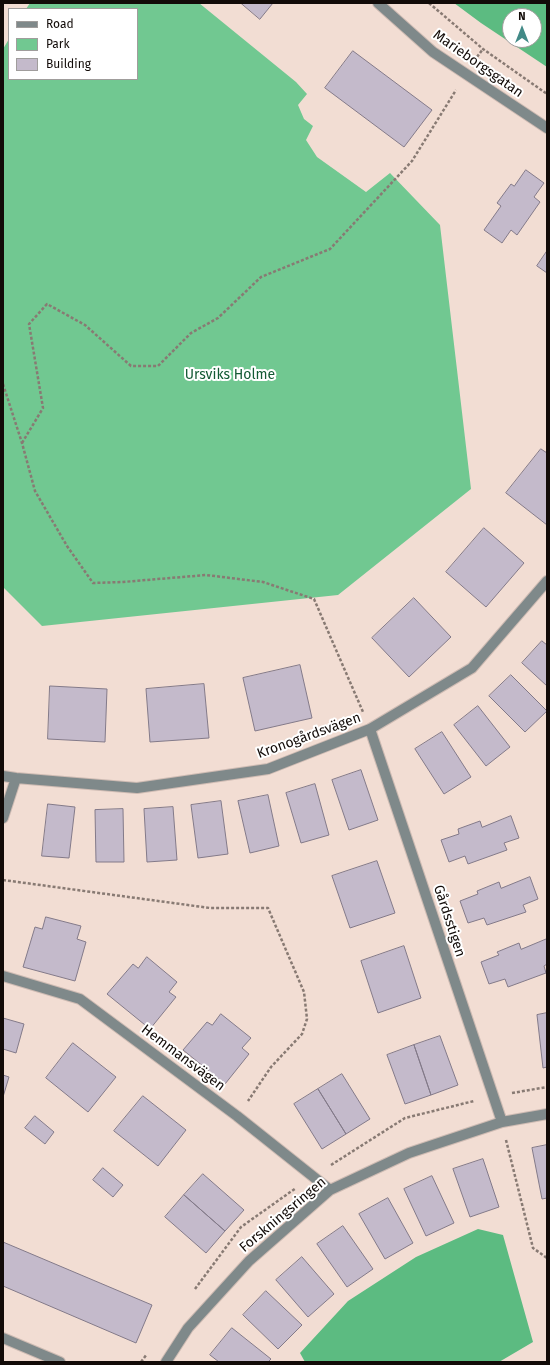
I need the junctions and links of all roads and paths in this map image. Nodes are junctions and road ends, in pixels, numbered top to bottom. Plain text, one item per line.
1 (378, 3) edge
2 (429, 3) edge
3 (465, 74) junction
4 (547, 94) edge
5 (547, 128) edge
6 (3, 384) edge
7 (22, 443) junction
8 (547, 581) edge
9 (370, 729) junction
10 (3, 776) edge
11 (16, 778) junction
12 (3, 818) edge
13 (3, 880) edge
14 (3, 976) edge
15 (547, 1114) edge
16 (237, 1116) junction
17 (502, 1122) junction
18 (330, 1190) junction
19 (547, 1258) edge
20 (3, 1338) edge
21 (60, 1362) edge
22 (166, 1362) edge

1 - 3 street, Marieborgsgatan
2 - 4 path
3 - 5 street, Marieborgsgatan
3 - 7 path
6 - 7 path
7 - 9 path
8 - 9 street, Kronogårdsvägen
9 - 11 street, Kronogårdsvägen
9 - 17 street, Gårdsstigen
10 - 11 street, Kronogårdsvägen
11 - 12 street
13 - 16 path
14 - 16 street, Hemmansvägen
15 - 17 street, Forskningsringen
16 - 18 street, Hemmansvägen
17 - 18 street, Forskningsringen
17 - 19 path
18 - 22 street, Forskningsringen
20 - 21 street

